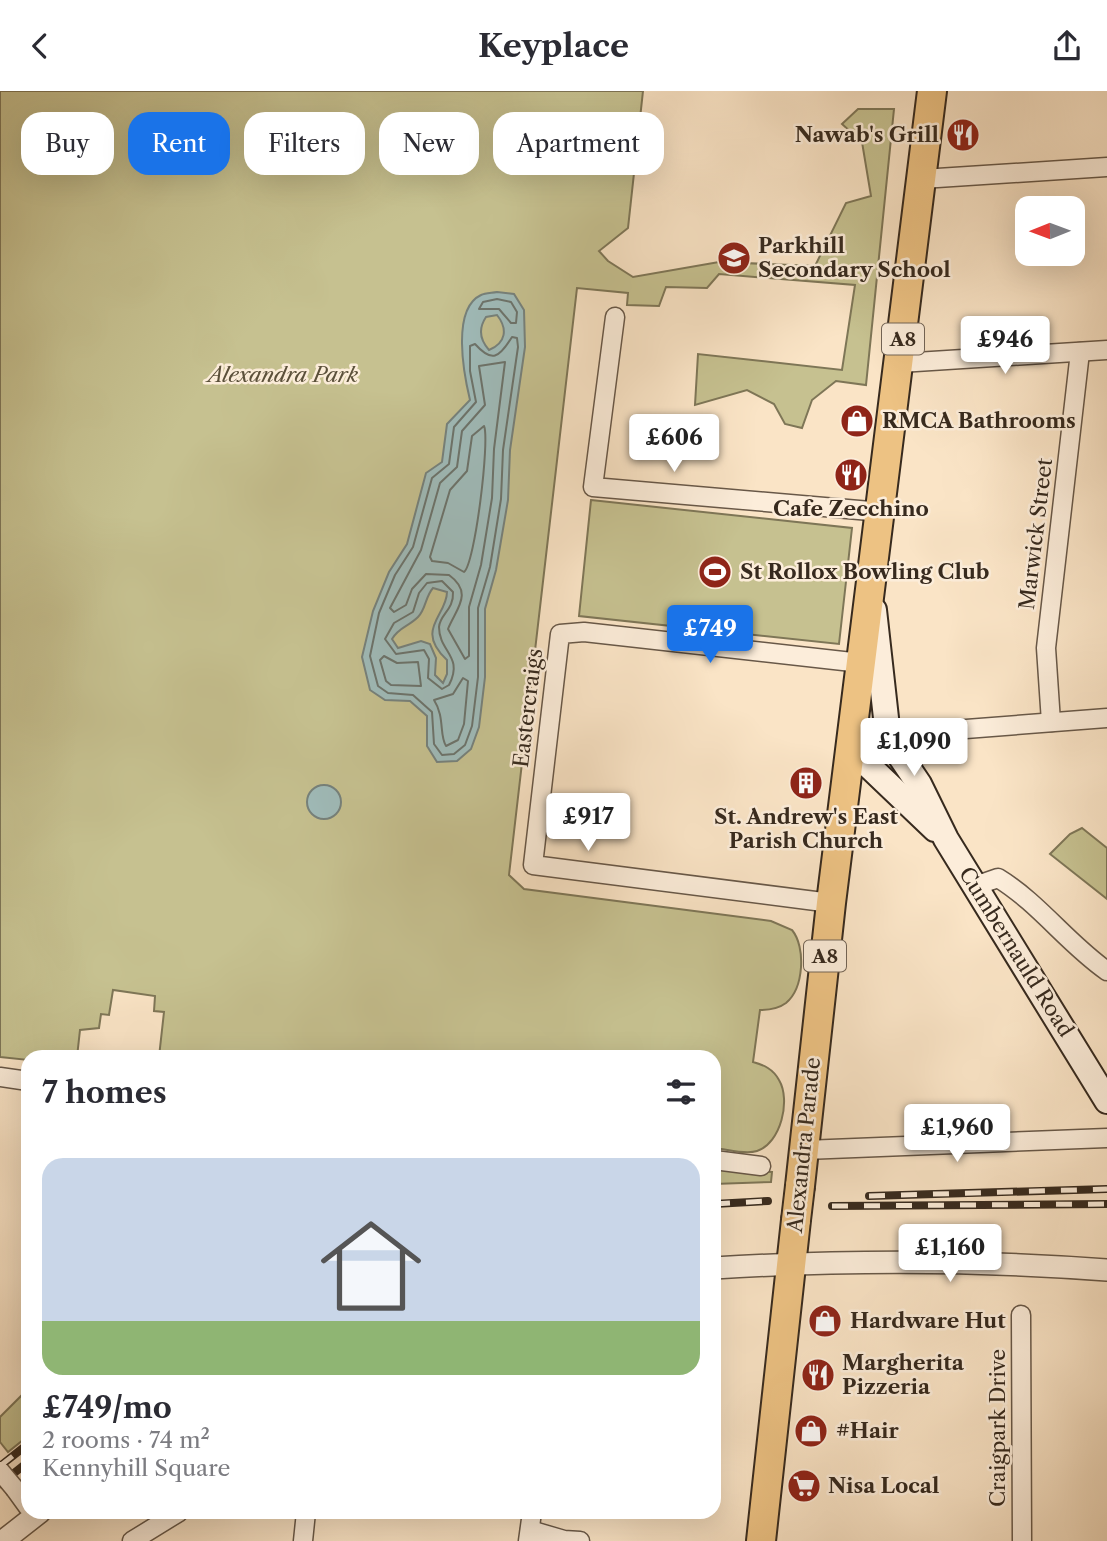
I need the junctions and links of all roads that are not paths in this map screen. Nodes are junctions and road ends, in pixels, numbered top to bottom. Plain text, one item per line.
1 (932, 91) edge
2 (1107, 167) edge
3 (922, 179) junction
4 (615, 317) dead end
5 (1107, 350) edge
6 (1080, 352) junction
7 (900, 363) junction
8 (882, 512) junction
9 (872, 586) junction
10 (861, 663) junction
11 (1107, 718) edge
12 (1051, 722) junction
13 (914, 733) dead end
14 (851, 749) junction
15 (946, 839) junction
16 (975, 886) junction
17 (831, 903) junction
18 (1107, 971) edge
19 (0, 1077) edge
20 (21, 1080) edge
21 (1107, 1101) edge
22 (1107, 1138) edge
23 (805, 1150) junction
24 (721, 1161) edge
25 (761, 1166) dead end
26 (793, 1264) junction
27 (721, 1268) edge
28 (1107, 1270) edge
29 (1021, 1315) dead end
30 (0, 1471) edge
31 (21, 1496) edge
32 (27, 1519) edge
33 (168, 1519) edge
34 (305, 1519) edge
35 (530, 1528) edge
36 (3, 1541) edge
37 (132, 1541) edge
38 (303, 1541) edge
39 (580, 1541) edge
40 (761, 1541) edge
41 (1021, 1541) edge

1 - 3 main road, Cumbernauld Road / A8
2 - 3 street
3 - 7 main road, Cumbernauld Road / A8
4 - 8 street
5 - 6 street
6 - 7 street
6 - 12 street, Marwick Street
7 - 8 main road, Cumbernauld Road / A8
8 - 9 main road, Cumbernauld Road / A8
9 - 10 main road, Cumbernauld Road / A8
9 - 15 main road, Cumbernauld Road
10 - 14 main road, Cumbernauld Road / A8
10 - 17 street, Eastercraigs
11 - 12 street
12 - 13 street
14 - 15 main road, Cumbernauld Road
14 - 17 main road, Alexandra Parade / A8
15 - 16 main road, Cumbernauld Road
16 - 18 street
16 - 21 main road, Cumbernauld Road
17 - 23 main road, Alexandra Parade / A8
19 - 20 street
22 - 23 street
23 - 26 main road, Alexandra Parade / A8, bridge
24 - 25 street
26 - 27 street
26 - 28 street
26 - 40 main road, Alexandra Parade / A8
29 - 41 street, Craigpark Drive
30 - 31 street, bridge
32 - 36 street
33 - 37 street
34 - 38 street
35 - 39 street

